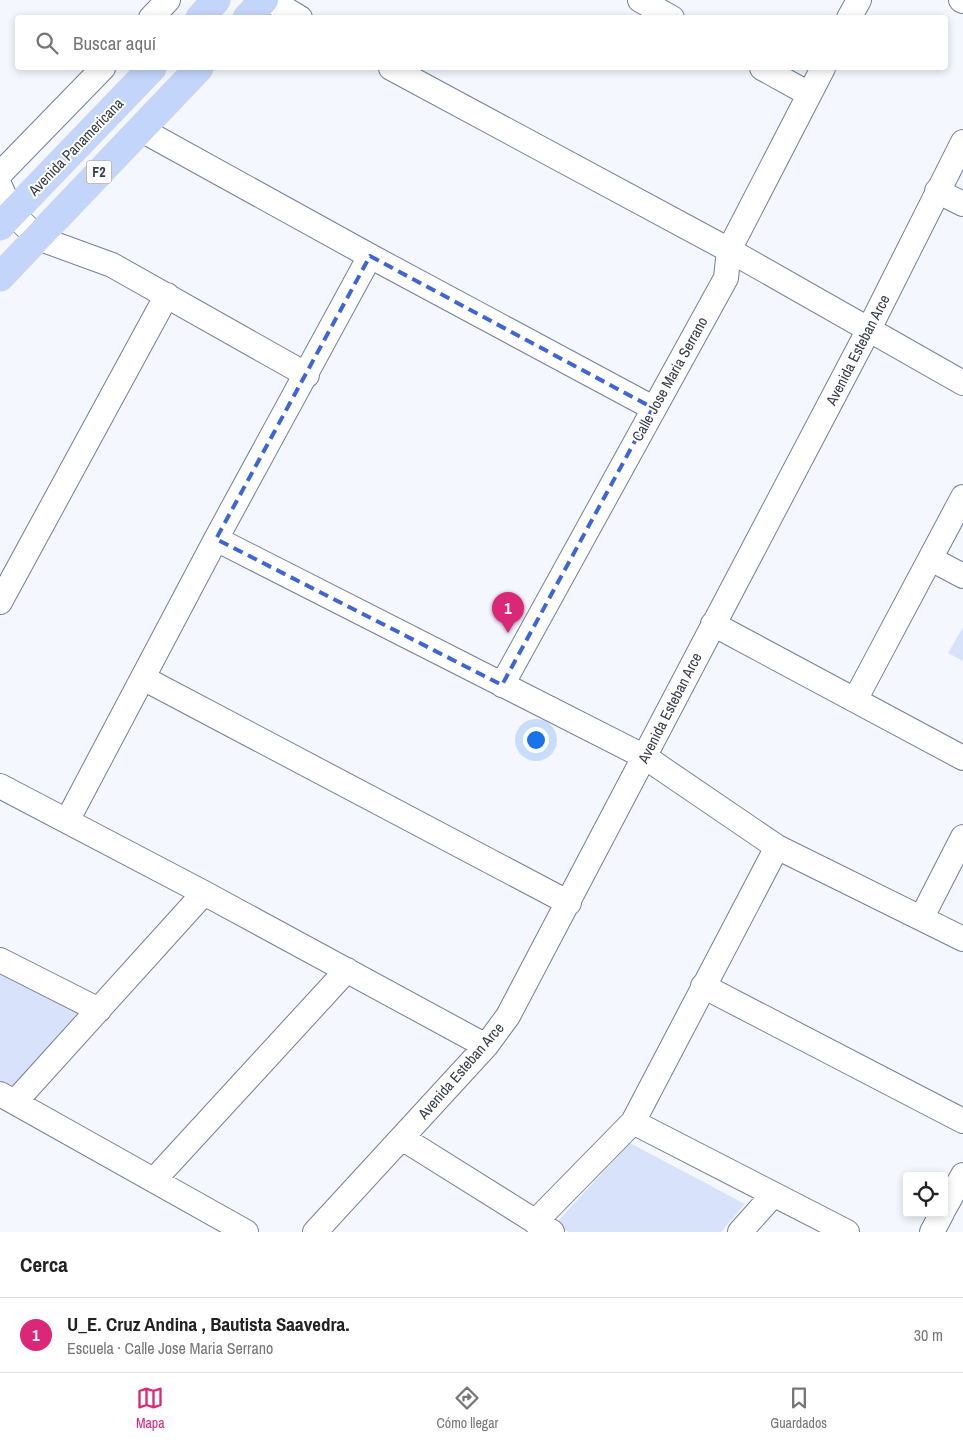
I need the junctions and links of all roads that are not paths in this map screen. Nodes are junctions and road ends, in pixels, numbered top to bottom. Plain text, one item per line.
1 (168, 0) edge
2 (216, 0) edge
3 (264, 0) edge
4 (270, 0) edge
5 (640, 0) edge
6 (859, 0) edge
7 (674, 11) edge
8 (154, 15) edge
9 (203, 15) edge
10 (250, 15) edge
11 (295, 15) edge
12 (851, 15) edge
13 (101, 70) edge
14 (150, 70) edge
15 (197, 70) edge
16 (395, 70) edge
17 (766, 70) edge
18 (822, 70) edge
19 (809, 94) junction
20 (140, 129) junction
21 (963, 142) edge
22 (0, 174) edge
23 (0, 186) edge
24 (938, 191) junction
25 (963, 204) edge
26 (6, 219) edge
27 (38, 238) junction
28 (729, 250) junction
29 (370, 256) junction
30 (0, 277) edge
31 (167, 295) junction
32 (869, 329) junction
33 (307, 375) junction
34 (963, 383) edge
35 (653, 408) junction
36 (963, 497) edge
37 (216, 538) junction
38 (931, 559) junction
39 (963, 576) edge
40 (0, 602) edge
41 (714, 624) junction
42 (143, 678) junction
43 (502, 685) junction
44 (855, 700) junction
45 (645, 757) junction
46 (963, 758) edge
47 (0, 786) edge
48 (67, 821) junction
49 (963, 837) edge
50 (777, 847) junction
51 (204, 893) junction
52 (569, 903) junction
53 (922, 917) junction
54 (963, 939) edge
55 (0, 960) edge
56 (347, 970) junction
57 (703, 986) junction
58 (98, 1010) junction
59 (486, 1046) junction
60 (7, 1098) edge
61 (963, 1121) edge
62 (633, 1122) junction
63 (402, 1138) junction
64 (963, 1174) edge
65 (154, 1180) junction
66 (773, 1195) junction
67 (948, 1202) edge
68 (940, 1217) edge
69 (544, 1227) edge
70 (246, 1232) edge
71 (315, 1232) edge
72 (740, 1232) edge
73 (847, 1232) edge
74 (932, 1232) edge

1 - 8 street
2 - 9 highway
3 - 10 highway
4 - 11 street
5 - 7 street
6 - 12 street
13 - 22 street
14 - 26 highway, Avenida Panamericana / F2
15 - 20 highway, F2
16 - 28 street
17 - 19 street
18 - 19 street, Calle Jose Maria Serrano
19 - 28 street, Calle Jose Maria Serrano
20 - 27 highway, F2
20 - 29 street
21 - 24 street, Avenida Esteban Arce
23 - 26 street
24 - 25 street
24 - 32 street, Avenida Esteban Arce
26 - 27 street
27 - 30 highway, F2
27 - 31 street
28 - 32 street
28 - 35 street, Calle Jose Maria Serrano
29 - 33 street
29 - 35 street
31 - 33 street
31 - 40 street
32 - 34 street
32 - 41 street, Avenida Esteban Arce
33 - 37 street
35 - 43 street, Calle Jose Maria Serrano
36 - 38 street
37 - 42 street
37 - 43 street
38 - 39 street
38 - 44 street
41 - 44 street
41 - 45 street, Avenida Esteban Arce
42 - 48 street
42 - 52 street
43 - 45 street
44 - 46 street
45 - 50 street
45 - 52 street, Avenida Esteban Arce
47 - 48 street
48 - 51 street
49 - 53 street
50 - 53 street
50 - 57 street
51 - 56 street
51 - 58 street
52 - 59 street, Avenida Esteban Arce
53 - 54 street
55 - 58 street
56 - 59 street
56 - 65 street
57 - 61 street
57 - 62 street
58 - 60 street
59 - 63 street, Avenida Esteban Arce
60 - 65 street
62 - 66 street
62 - 69 street
63 - 69 street
63 - 71 street, Avenida Esteban Arce
64 - 67 street
65 - 70 street
66 - 72 street
66 - 73 street
68 - 74 street

